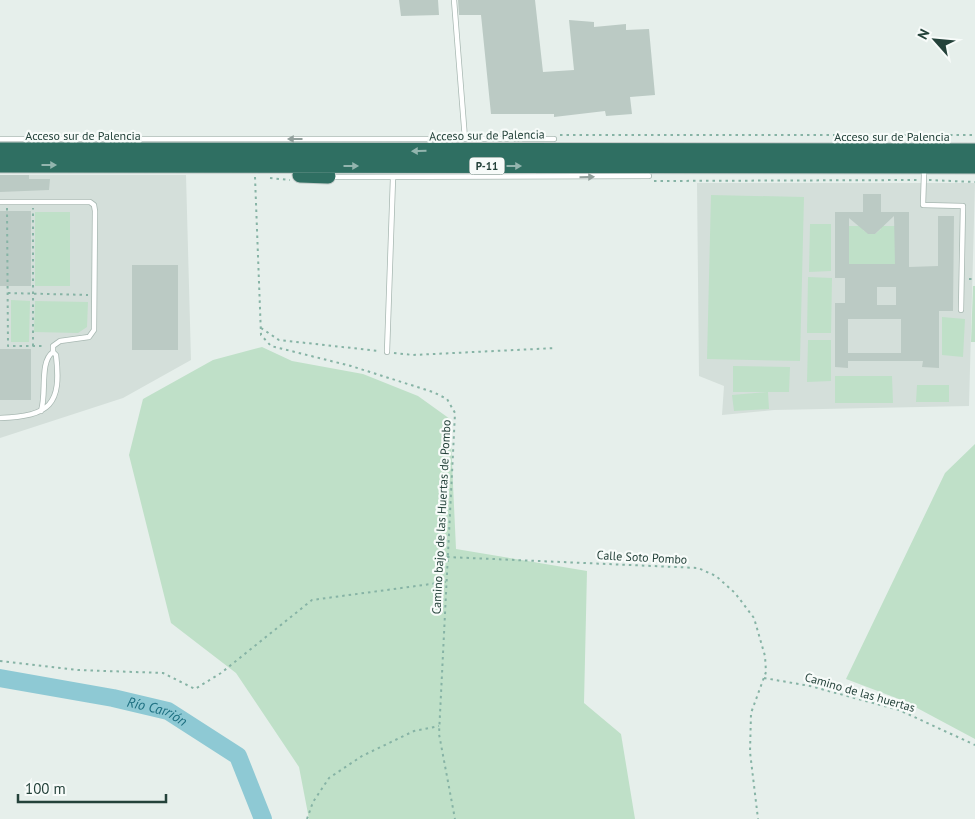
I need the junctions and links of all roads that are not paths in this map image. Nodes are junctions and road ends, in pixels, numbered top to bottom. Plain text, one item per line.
1 (454, 0) edge
2 (0, 139) edge
3 (465, 139) junction
4 (554, 139) joint
5 (975, 140) edge
6 (0, 150) edge
7 (975, 150) edge
8 (709, 151) junction
9 (0, 165) edge
10 (217, 166) junction
11 (753, 166) junction
12 (771, 166) junction
13 (975, 166) edge
14 (924, 174) junction
15 (975, 175) edge
16 (328, 176) joint
17 (649, 176) joint
18 (392, 178) junction
19 (0, 202) edge
20 (961, 310) dead end
21 (52, 349) junction
22 (387, 352) road end
23 (41, 411) junction
24 (0, 418) edge

1 - 3 lane
3 -> 2 lane
3 - 4 lane
4 - 8 highway
5 - 8 highway
8 -> 6 highway, Acceso sur de Palencia / P-11
7 - 8 highway, Acceso sur de Palencia / P-11
9 -> 10 highway, P-11
10 -> 11 highway, P-11
10 - 16 highway
11 - 12 highway, P-11
11 - 17 highway
12 - 13 highway, P-11
12 - 14 highway
14 - 15 highway
14 - 20 lane
16 - 18 lane
18 -> 17 lane
18 - 22 lane
19 - 21 lane
21 - 23 lane
21 - 23 lane
23 - 24 lane

